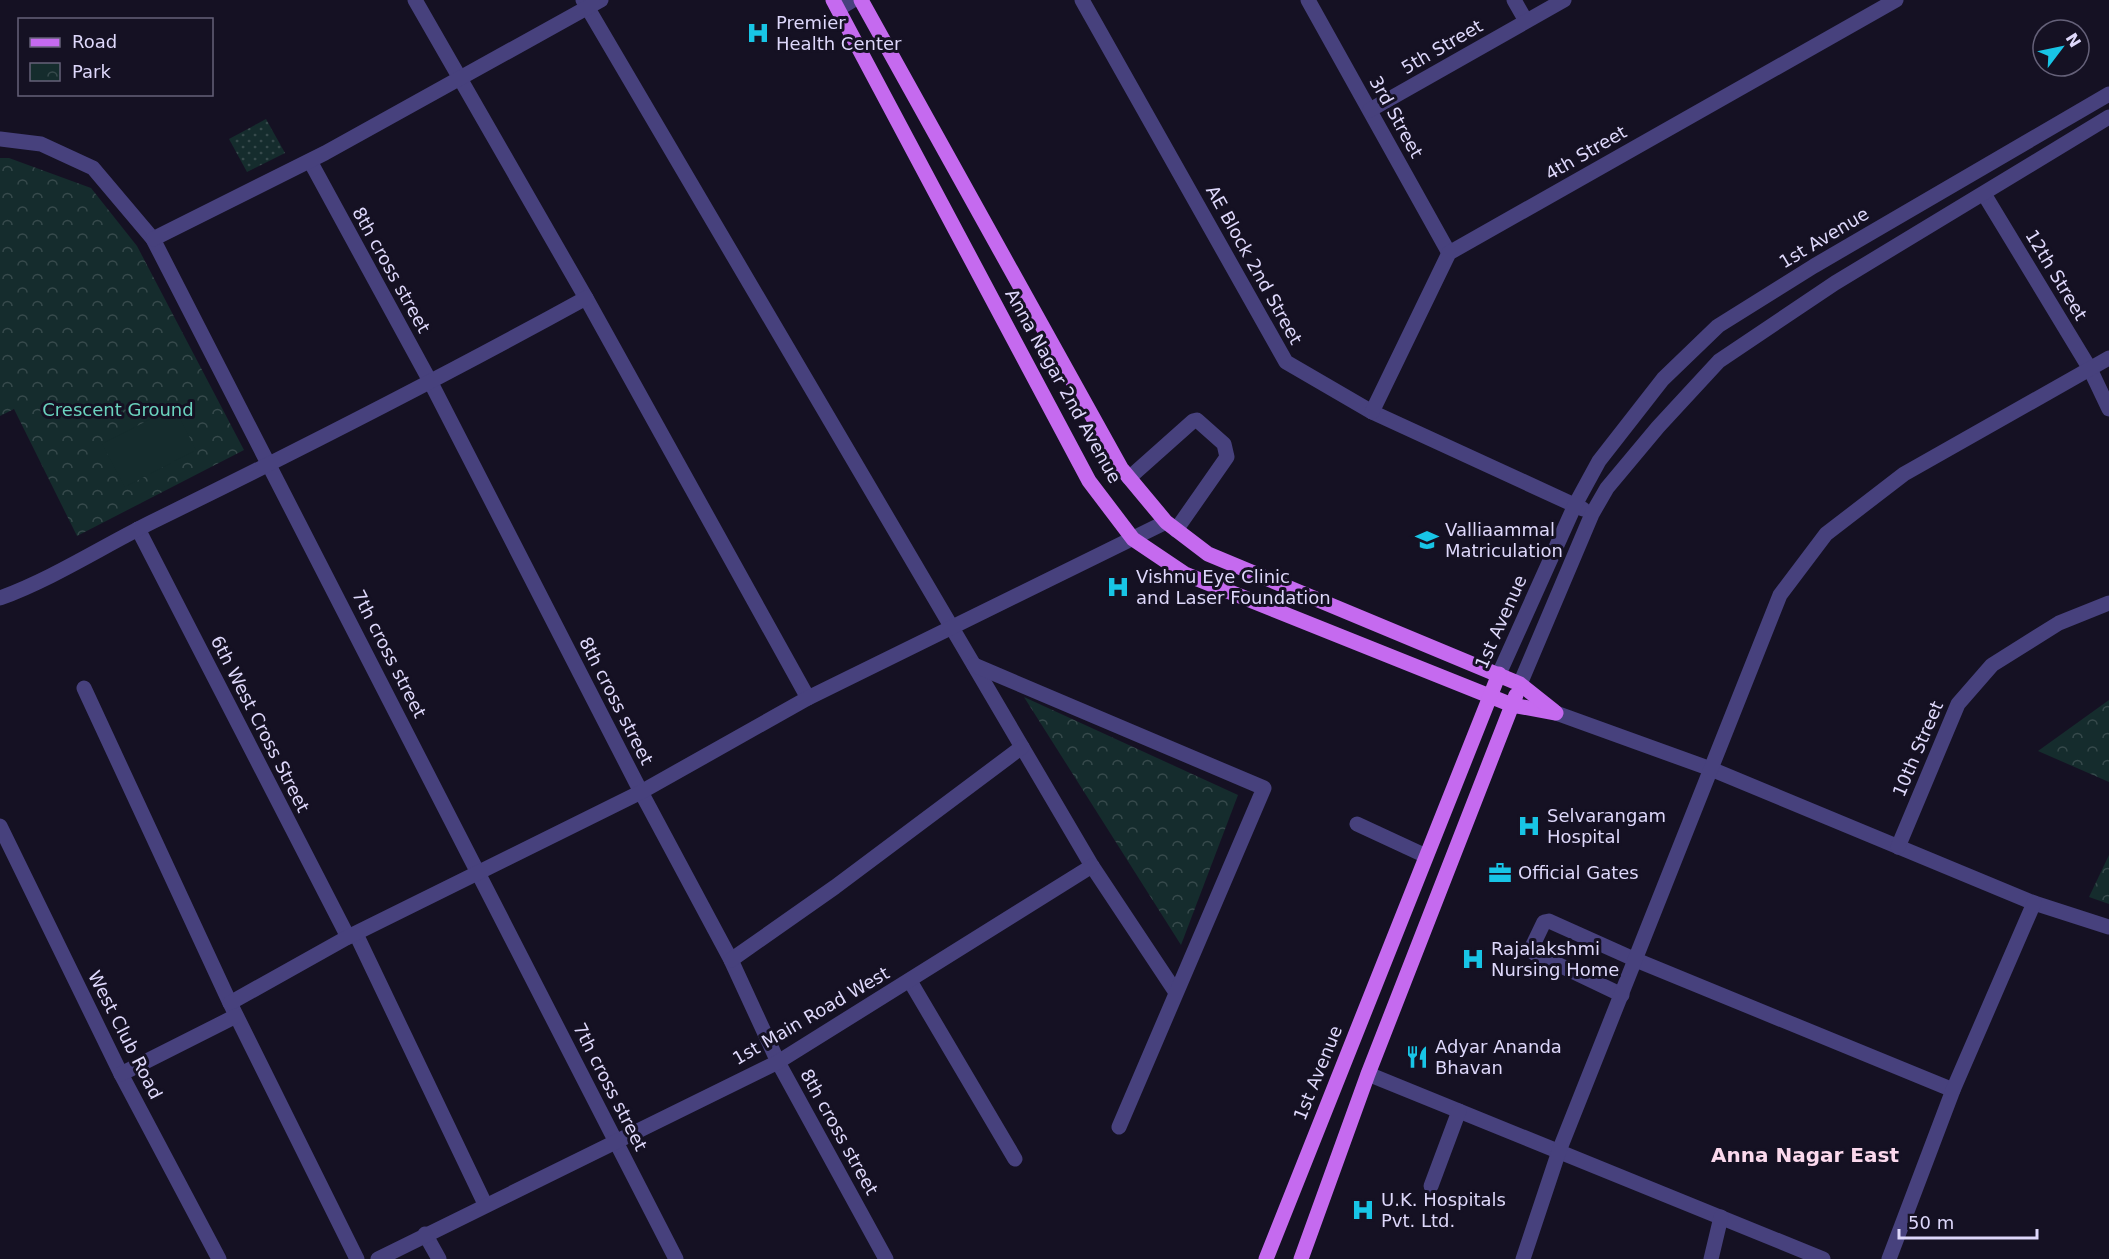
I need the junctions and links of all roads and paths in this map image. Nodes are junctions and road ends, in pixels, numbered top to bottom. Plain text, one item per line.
1 (415, 0) edge
2 (853, 0) edge
3 (861, 0) edge
4 (1082, 0) edge
5 (1308, 0) edge
6 (1514, 0) edge
7 (1564, 0) edge
8 (1896, 0) edge
9 (591, 2) edge
10 (836, 4) edge
11 (1526, 21) junction
12 (462, 78) junction
13 (2109, 94) edge
14 (1370, 110) junction
15 (2109, 117) edge
16 (0, 139) edge
17 (310, 161) junction
18 (1984, 194) junction
19 (153, 240) junction
20 (1449, 253) junction
21 (586, 298) junction
22 (2109, 358) edge
23 (2090, 369) junction
24 (431, 383) junction
25 (2109, 409) edge
26 (1372, 412) junction
27 (269, 465) junction
28 (1129, 478) junction
29 (1575, 505) junction
30 (1592, 514) junction
31 (1171, 526) junction
32 (138, 528) junction
33 (1133, 539) junction
34 (0, 598) edge
35 (2109, 603) edge
36 (952, 628) junction
37 (974, 665) junction
38 (1499, 674) junction
39 (1520, 684) junction
40 (84, 688) dead end
41 (1491, 696) junction
42 (808, 698) junction
43 (1512, 705) junction
44 (1556, 713) junction
45 (1022, 747) junction
46 (1712, 769) junction
47 (641, 792) junction
48 (1357, 824) dead end
49 (2, 831) edge
50 (1898, 847) junction
51 (1426, 856) junction
52 (1092, 866) junction
53 (478, 870) junction
54 (2034, 903) junction
55 (2109, 927) edge
56 (352, 935) junction
57 (731, 960) junction
58 (1636, 960) junction
59 (910, 981) junction
60 (1175, 991) junction
61 (1622, 995) junction
62 (233, 1009) junction
63 (778, 1062) junction
64 (121, 1074) junction
65 (1368, 1074) junction
66 (1953, 1090) junction
67 (1459, 1111) junction
68 (1119, 1127) dead end
69 (615, 1141) junction
70 (1559, 1151) junction
71 (1016, 1159) dead end
72 (1431, 1186) dead end
73 (484, 1204) junction
74 (1721, 1217) junction
75 (425, 1234) junction
76 (219, 1259) edge
77 (357, 1259) edge
78 (378, 1259) edge
79 (439, 1259) edge
80 (676, 1259) edge
81 (886, 1259) edge
82 (1266, 1259) edge
83 (1301, 1259) edge
84 (1523, 1259) edge
85 (1711, 1259) edge
86 (1823, 1259) edge
87 (1889, 1259) edge

1 - 12 street
2 - 10 street
3 - 28 main road, Anna Nagar 2nd Avenue
4 - 26 street, AE Block 2nd Street
5 - 14 street, 3rd Street
6 - 11 street
7 - 11 street, 5th Street
8 - 20 street, 4th Street
9 - 12 street
9 - 36 street
10 - 33 main road, Anna Nagar 2nd Avenue
11 - 14 street, 5th Street
12 - 17 street
12 - 21 street
13 - 29 street, 1st Avenue
14 - 20 street, 3rd Street
15 - 18 street
16 - 19 street, 7th cross street
17 - 19 street
17 - 24 street, 8th cross street
18 - 23 street, 12th Street
18 - 30 street
19 - 27 street, 7th cross street
20 - 26 street
21 - 24 street
21 - 42 street
22 - 23 street
23 - 25 street, 12th Street
23 - 46 street
24 - 27 street
24 - 47 street, 8th cross street
26 - 29 street, AE Block 2nd Street
27 - 32 street
27 - 53 street, 7th cross street
28 - 31 main road, Anna Nagar 2nd Avenue
28 - 31 street
29 - 30 street, AE Block 2nd Street
29 - 38 street, 1st Avenue
30 - 39 street
31 - 33 street
31 - 38 main road, Anna Nagar 2nd Avenue
32 - 34 street
32 - 56 street, 6th West Cross Street
33 - 36 street
33 - 41 main road, Anna Nagar 2nd Avenue
35 - 50 street, 10th Street
36 - 37 street
36 - 42 street
37 - 45 street
37 - 60 street
38 - 39 main road, Anna Nagar 2nd Avenue
38 - 41 main road, 1st Avenue
39 - 43 main road
39 - 44 main road, Anna Nagar 2nd Avenue
40 - 62 street
41 - 43 main road, Anna Nagar 2nd Avenue
41 - 51 main road, 1st Avenue
42 - 47 street
43 - 44 main road, Anna Nagar 2nd Avenue
43 - 65 main road
44 - 46 street
45 - 52 street
45 - 57 street
46 - 50 street
46 - 58 street
47 - 53 street
47 - 57 street, 8th cross street
48 - 51 street
49 - 64 street, West Club Road
50 - 54 street
51 - 82 main road, 1st Avenue
52 - 59 street, 1st Main Road West
52 - 60 street
53 - 56 street
53 - 69 street, 7th cross street
54 - 55 street
54 - 66 street
56 - 62 street
56 - 73 street, 6th West Cross Street
57 - 63 street, 8th cross street
58 - 61 street
58 - 61 street
58 - 66 street
59 - 63 street, 1st Main Road West
59 - 71 street
60 - 68 street
61 - 70 street
62 - 64 street
62 - 77 street
63 - 69 street, 1st Main Road West
63 - 81 street, 8th cross street
64 - 76 street, West Club Road
65 - 67 street
65 - 83 main road
66 - 87 street
67 - 70 street
67 - 72 street
69 - 73 street, 1st Main Road West
69 - 80 street, 7th cross street
70 - 74 street
70 - 84 street
73 - 75 street, 1st Main Road West
74 - 85 street
74 - 86 street
75 - 78 street, 1st Main Road West
75 - 79 street

